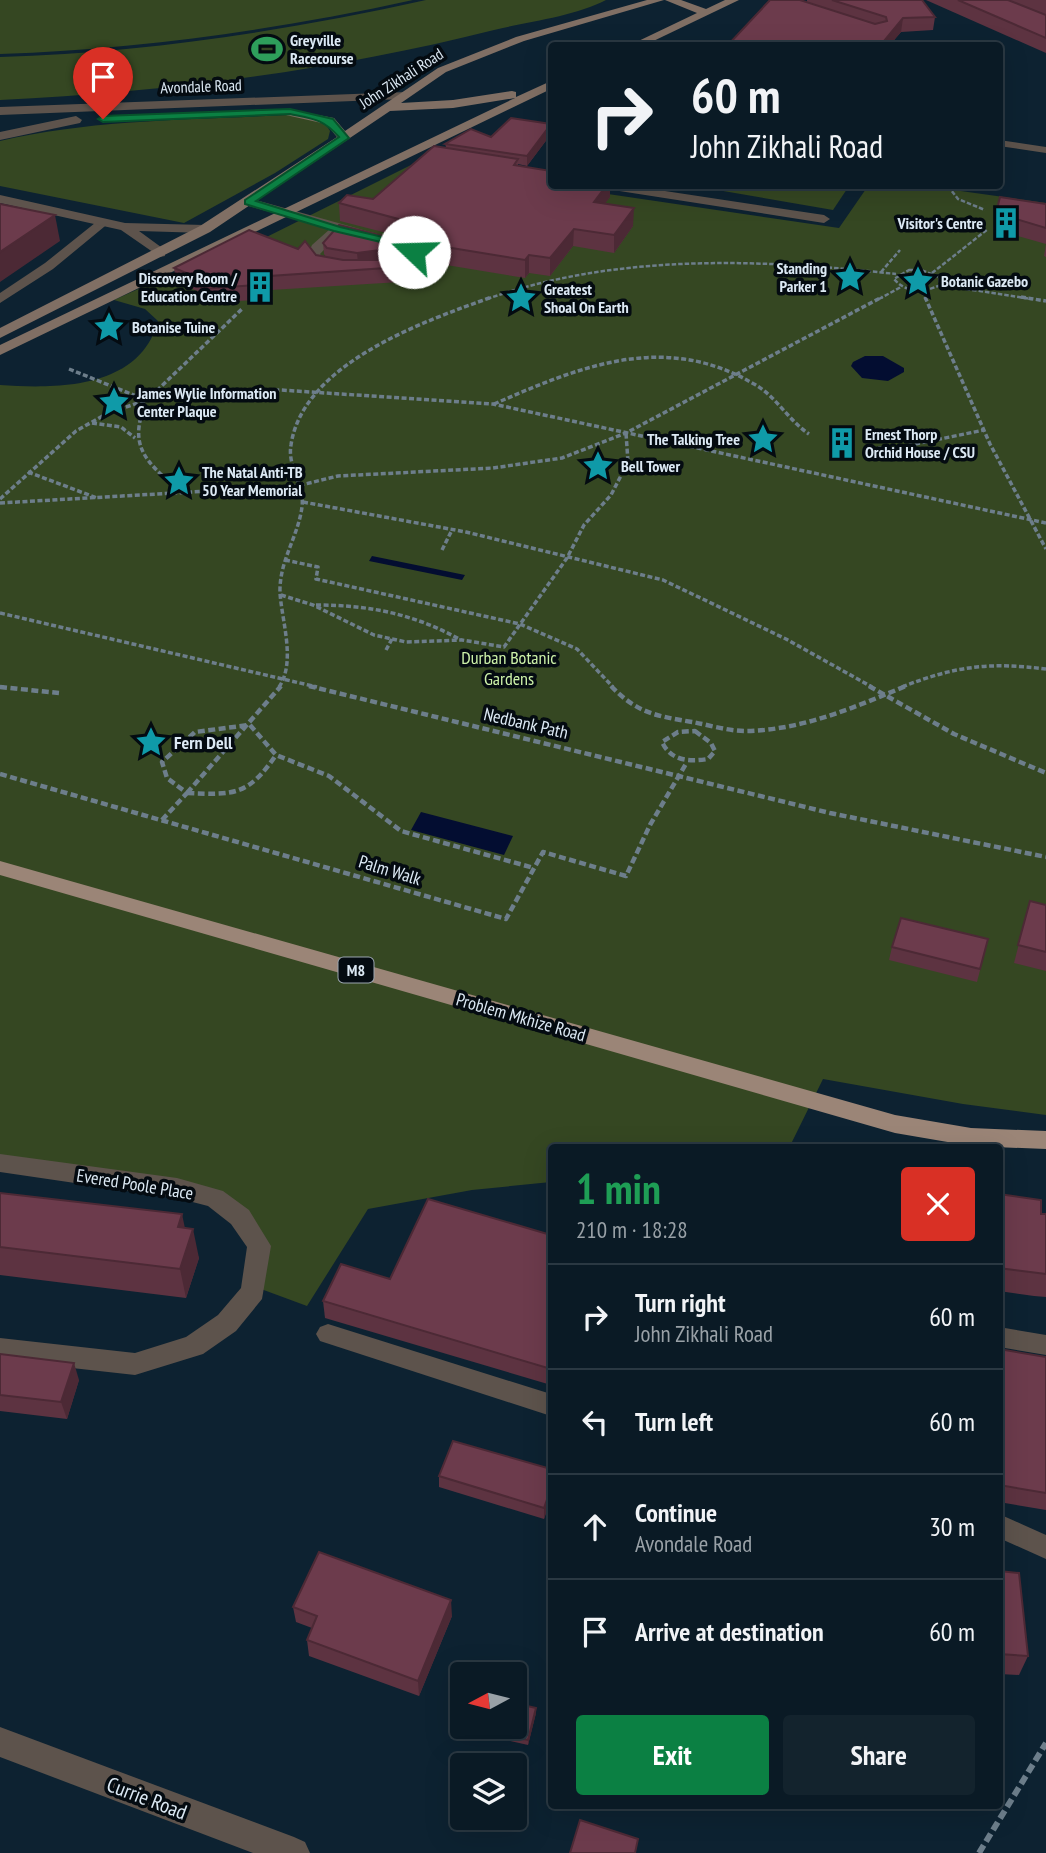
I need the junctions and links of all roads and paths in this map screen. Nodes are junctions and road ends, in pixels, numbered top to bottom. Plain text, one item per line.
1 (659, 0) edge
2 (670, 0) edge
3 (734, 0) edge
4 (706, 12) junction
5 (642, 42) edge
6 (546, 88) edge
7 (408, 92) junction
8 (453, 104) junction
9 (385, 108) junction
10 (0, 111) edge
11 (290, 112) junction
12 (76, 120) junction
13 (0, 122) edge
14 (0, 136) edge
15 (344, 138) junction
16 (1003, 145) edge
17 (1046, 150) edge
18 (408, 153) junction
19 (434, 157) edge
20 (632, 189) edge
21 (948, 189) edge
22 (0, 199) edge
23 (249, 202) junction
24 (985, 210) dead end
25 (282, 212) junction
26 (824, 219) dead end
27 (104, 222) junction
28 (125, 227) junction
29 (205, 229) junction
30 (338, 229) junction
31 (988, 229) dead end
32 (900, 250) dead end
33 (160, 253) junction
34 (375, 268) edge
35 (348, 269) edge
36 (881, 272) junction
37 (932, 273) junction
38 (896, 274) junction
39 (940, 285) junction
40 (901, 287) junction
41 (922, 291) junction
42 (0, 299) edge
43 (1046, 301) edge
44 (243, 308) edge
45 (0, 334) edge
46 (0, 351) edge
47 (69, 369) dead end
48 (738, 375) junction
49 (317, 392) junction
50 (147, 400) junction
51 (493, 404) junction
52 (90, 423) junction
53 (984, 430) junction
54 (626, 433) junction
55 (809, 434) dead end
56 (135, 439) junction
57 (878, 448) dead end
58 (28, 472) junction
59 (297, 486) junction
60 (180, 490) junction
61 (101, 499) junction
62 (0, 501) edge
63 (303, 502) junction
64 (1028, 519) junction
65 (1046, 523) edge
66 (452, 530) junction
67 (1046, 548) edge
68 (442, 550) dead end
69 (566, 558) junction
70 (285, 559) junction
71 (281, 595) junction
72 (313, 605) junction
73 (0, 613) edge
74 (520, 624) junction
75 (392, 639) junction
76 (462, 640) junction
77 (386, 649) dead end
78 (1046, 668) edge
79 (284, 680) junction
80 (0, 687) edge
81 (59, 693) dead end
82 (885, 696) junction
83 (699, 723) junction
84 (250, 724) junction
85 (695, 732) junction
86 (276, 755) junction
87 (687, 762) junction
88 (1046, 773) edge
89 (0, 774) edge
90 (681, 776) junction
91 (187, 793) junction
92 (162, 821) junction
93 (1046, 857) edge
94 (534, 868) junction
95 (0, 869) edge
96 (1046, 1140) edge
97 (0, 1163) edge
98 (328, 1334) dead end
99 (1003, 1338) edge
100 (1046, 1345) edge
101 (0, 1349) edge
102 (548, 1404) edge
103 (1003, 1528) edge
104 (1046, 1547) edge
105 (0, 1742) edge
106 (1046, 1742) edge
107 (294, 1853) edge
108 (979, 1853) edge

1 - 7 main road, John Zikhali Road
2 - 4 main road
3 - 4 main road
4 - 5 main road
6 - 8 main road
6 - 18 main road
7 - 8 main road
7 - 9 main road, John Zikhali Road
7 - 10 street, Avondale Road
8 - 9 main road
9 - 11 street, Avondale Road
9 - 15 main road, John Zikhali Road
11 - 12 street, Avondale Road
11 - 15 main road
12 - 13 street, Avondale Road
12 - 14 street
15 - 23 main road, John Zikhali Road
16 - 17 lane
18 - 19 lane
18 - 25 main road
20 - 26 lane
21 - 24 path
22 - 27 street
23 - 25 lane
23 - 29 main road, John Zikhali Road
25 - 30 lane
25 - 46 main road
27 - 28 street
27 - 42 lane
28 - 29 street
28 - 33 street
29 - 33 main road, John Zikhali Road
30 - 34 lane
30 - 35 lane
31 - 37 path
32 - 36 path
33 - 45 main road, John Zikhali Road
36 - 38 path
36 - 49 path
37 - 38 path
37 - 39 path
38 - 40 path
39 - 41 path
39 - 43 path
40 - 41 path
40 - 48 path
41 - 53 path
44 - 50 path
47 - 50 path
48 - 51 path
48 - 54 path
48 - 55 path
49 - 50 path
49 - 51 path
49 - 59 path
50 - 52 path
50 - 56 path
51 - 54 path
52 - 56 path
52 - 58 path
53 - 57 path
53 - 64 path
54 - 59 path
54 - 64 path
54 - 69 path
56 - 60 path
58 - 61 path
58 - 62 path
59 - 60 path
59 - 63 path
60 - 61 path
61 - 62 path
63 - 66 path
63 - 70 path
64 - 65 path
64 - 67 path
66 - 68 path
66 - 69 path
69 - 74 path
69 - 82 path
70 - 71 path
70 - 74 path
71 - 72 path
71 - 79 path
72 - 75 path
72 - 76 path
73 - 79 path, Nedbank Path
74 - 76 path
74 - 83 path
75 - 76 path
75 - 77 path
78 - 82 path
79 - 84 path
79 - 90 path, Nedbank Path
80 - 81 path
82 - 83 path
82 - 88 path
83 - 85 path
84 - 86 path
84 - 91 path
84 - 91 path
85 - 87 path
85 - 87 path
86 - 91 path
86 - 94 path
87 - 90 path
89 - 92 path, Palm Walk
90 - 93 path, Nedbank Path
90 - 94 path
91 - 92 path
92 - 94 path, Palm Walk
95 - 96 main road, Problem Mkhize Road / M8
97 - 101 street, Evered Poole Place
98 - 102 lane
99 - 100 lane
103 - 104 lane
105 - 107 street, Currie Road
106 - 108 path

